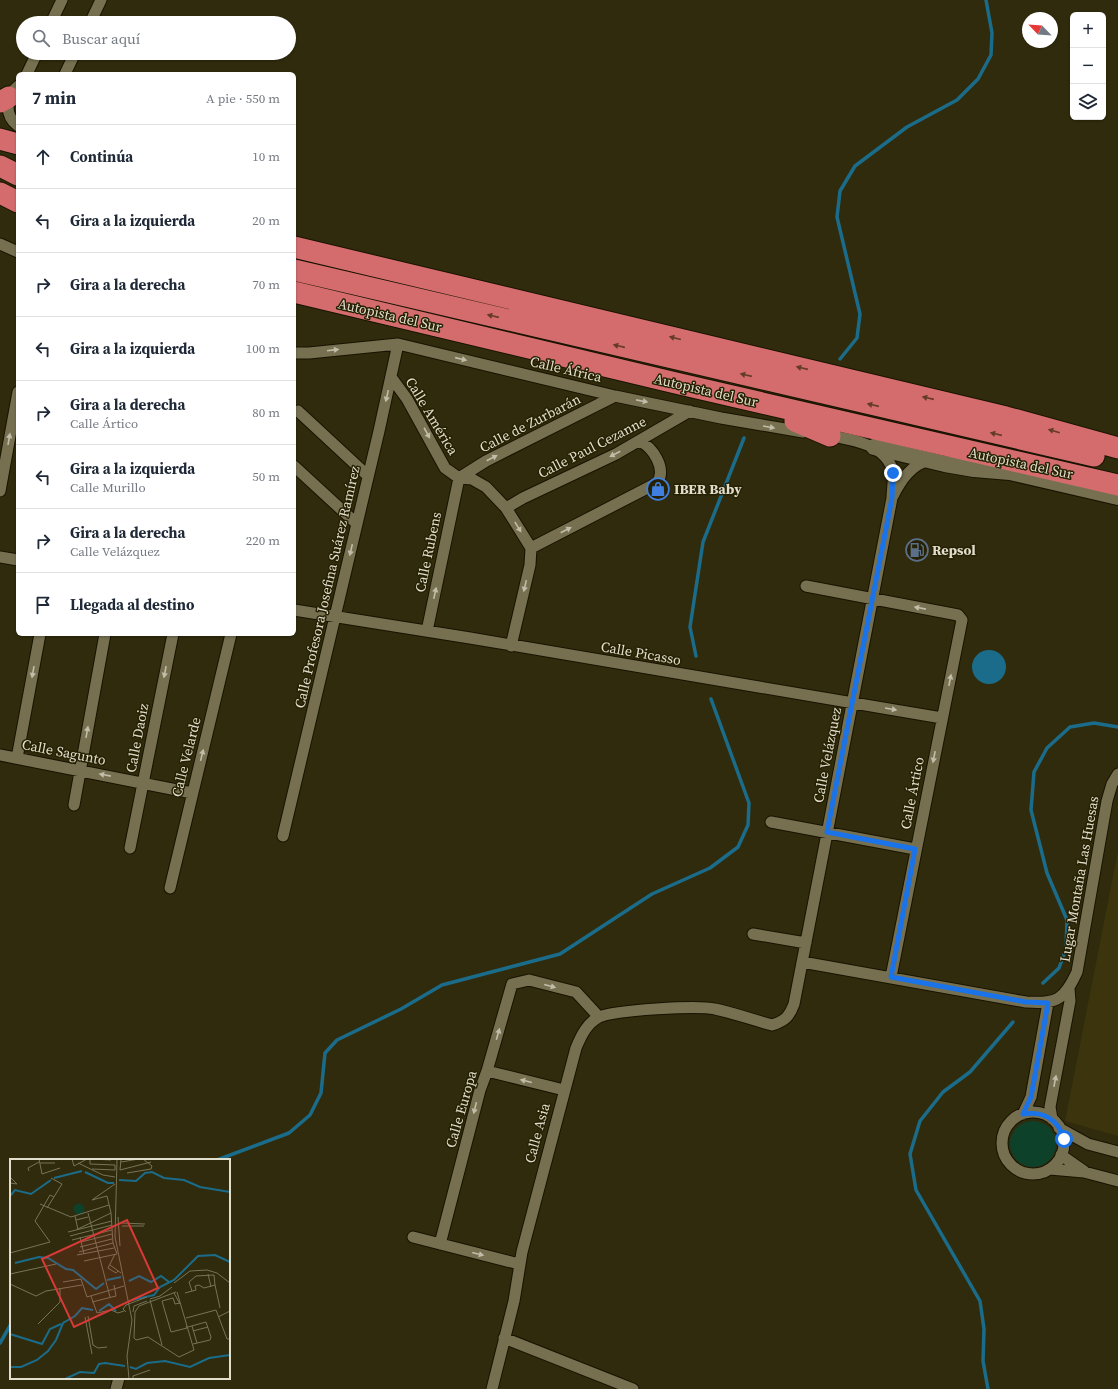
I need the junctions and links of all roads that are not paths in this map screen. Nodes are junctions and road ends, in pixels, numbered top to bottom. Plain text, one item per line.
1 (62, 0) edge
2 (101, 0) edge
3 (54, 16) edge
4 (93, 16) edge
5 (34, 60) edge
6 (72, 60) edge
7 (28, 72) edge
8 (66, 72) edge
9 (12, 92) edge
10 (16, 124) edge
11 (0, 139) edge
12 (16, 143) edge
13 (0, 166) edge
14 (16, 174) edge
15 (0, 193) edge
16 (16, 201) edge
17 (0, 244) edge
18 (296, 248) edge
19 (16, 251) edge
20 (296, 270) edge
21 (296, 292) edge
22 (398, 344) junction
23 (296, 355) edge
24 (391, 377) junction
25 (680, 384) junction
26 (615, 396) junction
27 (16, 403) edge
28 (298, 411) dead end
29 (690, 411) junction
30 (792, 420) junction
31 (661, 428) junction
32 (830, 436) junction
33 (639, 441) junction
34 (874, 447) junction
35 (1090, 448) junction
36 (1118, 448) edge
37 (653, 452) junction
38 (929, 460) junction
39 (1118, 462) edge
40 (296, 468) edge
41 (1010, 472) junction
42 (368, 476) junction
43 (459, 478) junction
44 (1085, 483) junction
45 (1118, 485) edge
46 (0, 491) edge
47 (1118, 497) edge
48 (892, 498) junction
49 (506, 508) junction
50 (357, 524) junction
51 (531, 548) junction
52 (0, 557) edge
53 (16, 560) edge
54 (806, 586) dead end
55 (872, 598) junction
56 (296, 610) edge
57 (335, 617) junction
58 (427, 631) junction
59 (40, 636) edge
60 (105, 636) edge
61 (173, 636) edge
62 (231, 636) edge
63 (511, 646) junction
64 (852, 702) junction
65 (942, 718) junction
66 (0, 755) edge
67 (17, 758) junction
68 (80, 771) junction
69 (1118, 774) edge
70 (143, 783) junction
71 (192, 793) junction
72 (74, 804) dead end
73 (771, 822) dead end
74 (827, 832) junction
75 (283, 836) dead end
76 (130, 848) dead end
77 (915, 849) junction
78 (170, 888) dead end
79 (753, 934) dead end
80 (806, 943) junction
81 (802, 962) junction
82 (894, 978) junction
83 (1069, 989) junction
84 (1048, 1003) junction
85 (599, 1017) junction
86 (487, 1071) junction
87 (564, 1090) junction
88 (1023, 1114) junction
89 (1052, 1119) junction
90 (1060, 1128) junction
91 (1088, 1144) junction
92 (1062, 1152) junction
93 (1118, 1152) edge
94 (1050, 1169) junction
95 (1084, 1172) junction
96 (1118, 1181) edge
97 (413, 1237) dead end
98 (440, 1244) junction
99 (519, 1264) junction
100 (504, 1338) junction
101 (119, 1379) edge
102 (116, 1389) edge
103 (492, 1389) edge
104 (633, 1389) edge

1 - 3 street
2 - 4 street
5 - 7 street
6 - 8 street
9 - 10 street
11 - 12 highway
13 - 14 highway
15 - 16 highway
17 - 19 street
35 -> 18 highway
35 -> 20 highway, Autopista del Sur
21 - 25 highway, Autopista del Sur
23 -> 22 street, Calle África
22 - 24 street, Calle Profesora Josefina Suárez Ramírez
22 -> 26 street, Calle África
24 -> 42 street, Calle Profesora Josefina Suárez Ramírez
24 -> 43 street, Calle América
25 - 30 highway
25 - 44 highway, Autopista del Sur
26 -> 29 street, Calle África
43 -> 26 street, Calle de Zurbarán
46 -> 27 street
28 - 42 street
29 - 31 street, Calle Paul Cezanne
29 -> 32 street, Calle África
30 - 32 highway
30 - 41 highway
31 - 33 street, Calle Paul Cezanne
31 - 37 street
32 - 34 street, Calle África
33 - 37 street
33 -> 49 street, Calle Paul Cezanne
34 - 38 street
34 - 48 street, Calle Velázquez
35 - 36 highway
35 - 39 highway, Autopista del Sur
51 -> 37 street
38 - 41 street
38 - 48 street, Calle Velázquez
40 - 50 street
41 - 44 street
42 - 50 street, Calle Profesora Josefina Suárez Ramírez
43 - 49 street, Calle América
58 -> 43 street, Calle Rubens
44 - 45 highway, Autopista del Sur
44 - 47 street
48 - 55 street, Calle Velázquez
49 -> 51 street, Calle América
50 -> 57 street, Calle Profesora Josefina Suárez Ramírez
51 -> 63 street
52 - 53 street
54 - 55 street
55 - 64 street, Calle Velázquez
65 -> 55 street, Calle Ártico
56 - 57 street, Calle Picasso
57 - 58 street, Calle Picasso
57 - 75 street, Calle Profesora Josefina Suárez Ramírez
58 - 63 street, Calle Picasso
59 -> 67 street
68 -> 60 street
61 -> 70 street, Calle Daoiz
71 -> 62 street, Calle Velarde
63 - 64 street, Calle Picasso
64 -> 65 street, Calle Picasso
64 - 74 street, Calle Velázquez
65 -> 77 street, Calle Ártico
66 - 67 street, Calle Sagunto
67 - 68 street, Calle Sagunto
70 -> 68 street, Calle Sagunto
68 - 72 street
69 - 83 street, Lugar Montaña Las Huesas
70 - 71 street, Calle Sagunto
70 - 76 street, Calle Daoiz
71 - 78 street, Calle Velarde
73 - 74 street
74 - 77 street
74 - 80 street, Calle Velázquez
77 - 82 street, Calle Ártico
79 - 80 street
80 - 81 street, Calle Velázquez
81 - 82 street
81 - 85 street, Calle Velázquez
82 - 84 street
83 - 84 street
89 -> 83 street, Lugar Montaña Las Huesas
84 - 88 street
86 -> 85 street, Calle Europa
85 - 87 street, Calle Asia
87 -> 86 street
86 -> 98 street, Calle Europa
87 - 99 street, Calle Asia
88 - 89 street
88 - 94 street
89 - 90 street
90 - 91 street
90 - 92 street
91 - 92 street
91 - 93 street
92 - 94 street
92 - 95 street
94 - 95 street
95 - 96 street
97 - 98 street
98 -> 99 street
99 - 100 street, Calle Asia
100 - 103 street, Calle Asia
100 - 104 street
101 - 102 street

